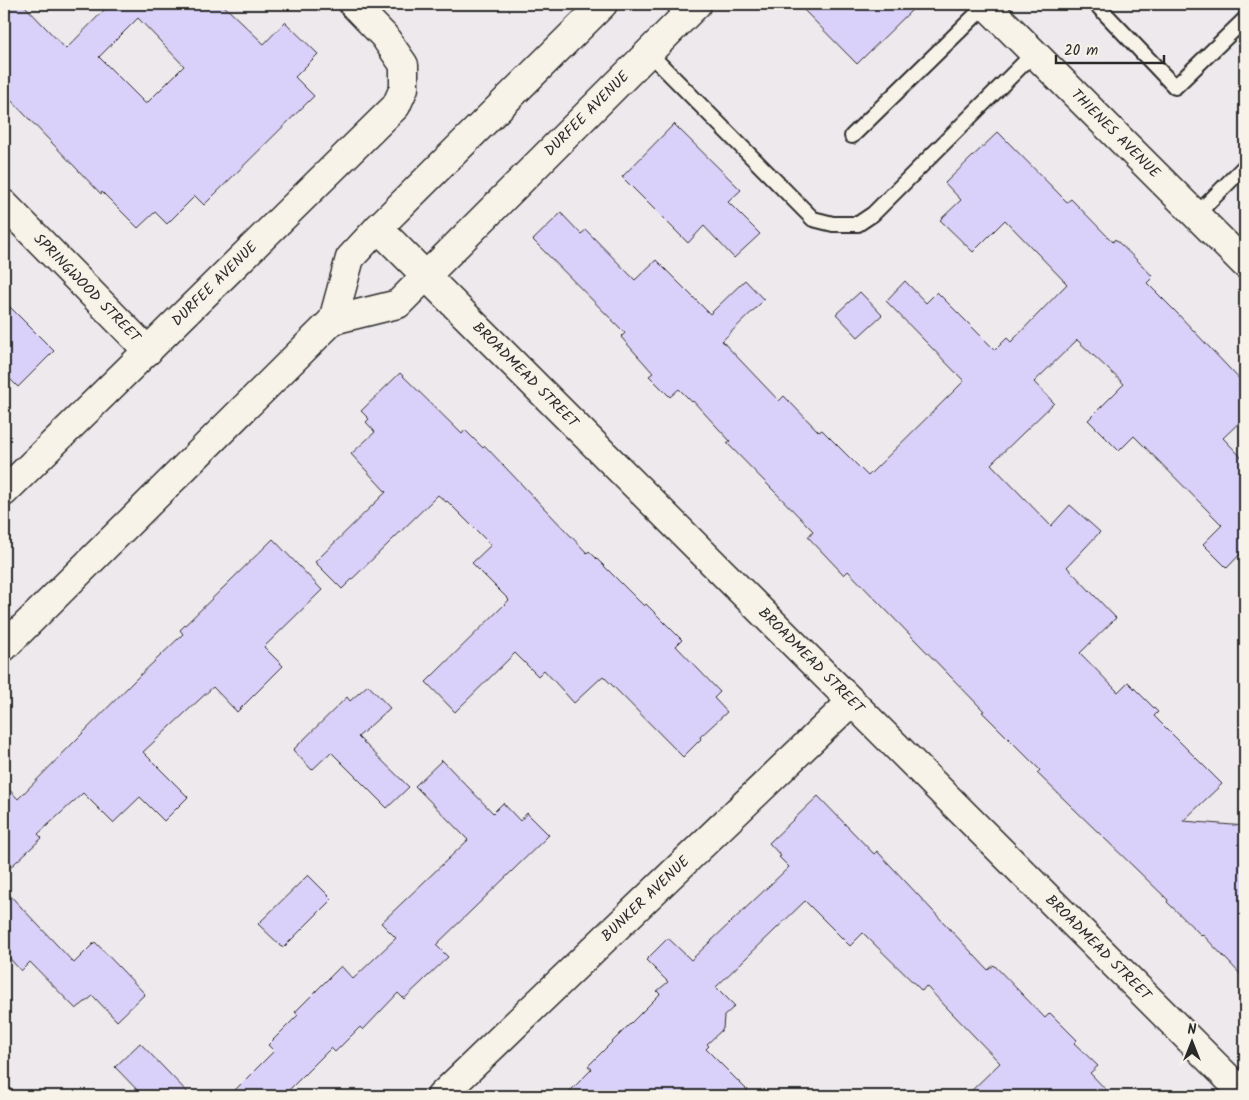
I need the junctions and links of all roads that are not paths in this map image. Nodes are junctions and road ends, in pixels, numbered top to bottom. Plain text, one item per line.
1 (353, 4) edge
2 (603, 4) edge
3 (697, 4) edge
4 (986, 4) edge
5 (1096, 4) edge
6 (1245, 19) edge
7 (648, 52) junction
8 (1034, 53) junction
9 (852, 136) dead end
10 (1245, 166) edge
11 (4, 204) edge
12 (1196, 215) junction
13 (378, 228) junction
14 (1245, 264) edge
15 (427, 275) junction
16 (333, 320) junction
17 (148, 351) junction
18 (4, 492) edge
19 (4, 647) edge
20 (851, 702) junction
21 (1245, 1094) edge
22 (441, 1096) edge

1 - 17 street, DURFEE AVENUE
2 - 13 street
3 - 7 street, DURFEE AVENUE
4 - 8 street, THIENES AVENUE
4 - 9 lane
5 - 6 lane
7 - 8 lane
7 - 15 street, DURFEE AVENUE
8 - 12 street, THIENES AVENUE
10 - 12 lane
11 - 17 street, SPRINGWOOD STREET
12 - 14 street, THIENES AVENUE
13 - 15 street, BROADMEAD STREET
13 - 16 street
15 - 16 street, DURFEE AVENUE
15 - 20 street, BROADMEAD STREET
16 - 19 street
17 - 18 street, DURFEE AVENUE
20 - 21 street, BROADMEAD STREET
20 - 22 street, BUNKER AVENUE

